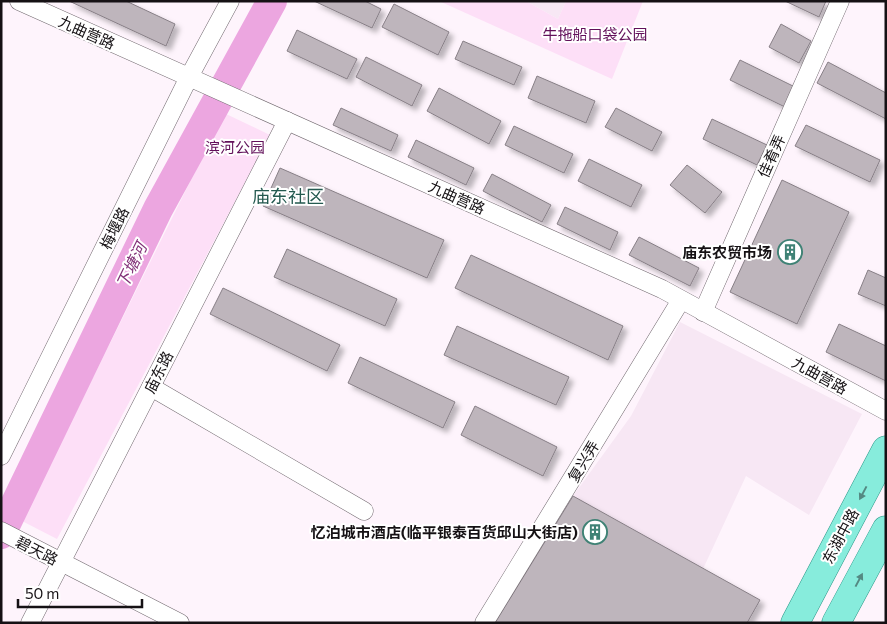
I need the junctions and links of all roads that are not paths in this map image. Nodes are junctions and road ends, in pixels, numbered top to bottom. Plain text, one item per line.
1 (19, 1) edge
2 (840, 1) edge
3 (229, 2) edge
4 (190, 78) junction
5 (283, 119) junction
6 (681, 300) junction
7 (703, 312) junction
8 (151, 387) junction
9 (886, 411) edge
10 (886, 450) edge
11 (1, 456) edge
12 (364, 511) dead end
13 (886, 530) edge
14 (1, 532) edge
15 (55, 559) junction
16 (30, 623) edge
17 (180, 623) edge
18 (484, 623) edge
19 (795, 623) edge
20 (836, 623) edge

1 - 4 street, 九曲营路
2 - 7 street, 佳肴弄
3 - 4 street, 梅堰路
4 - 5 street, 九曲营路
4 - 11 street, 梅堰路
5 - 6 street, 九曲营路
5 - 8 street, 庙东路
6 - 7 street, 九曲营路
6 - 18 street, 复兴弄
7 - 9 street, 九曲营路
8 - 12 street
8 - 15 street, 庙东路
10 -> 19 main road, 东湖中路
20 -> 13 main road
14 - 15 street, 碧天路
15 - 16 street, 庙东路
15 - 17 street, 碧天路

